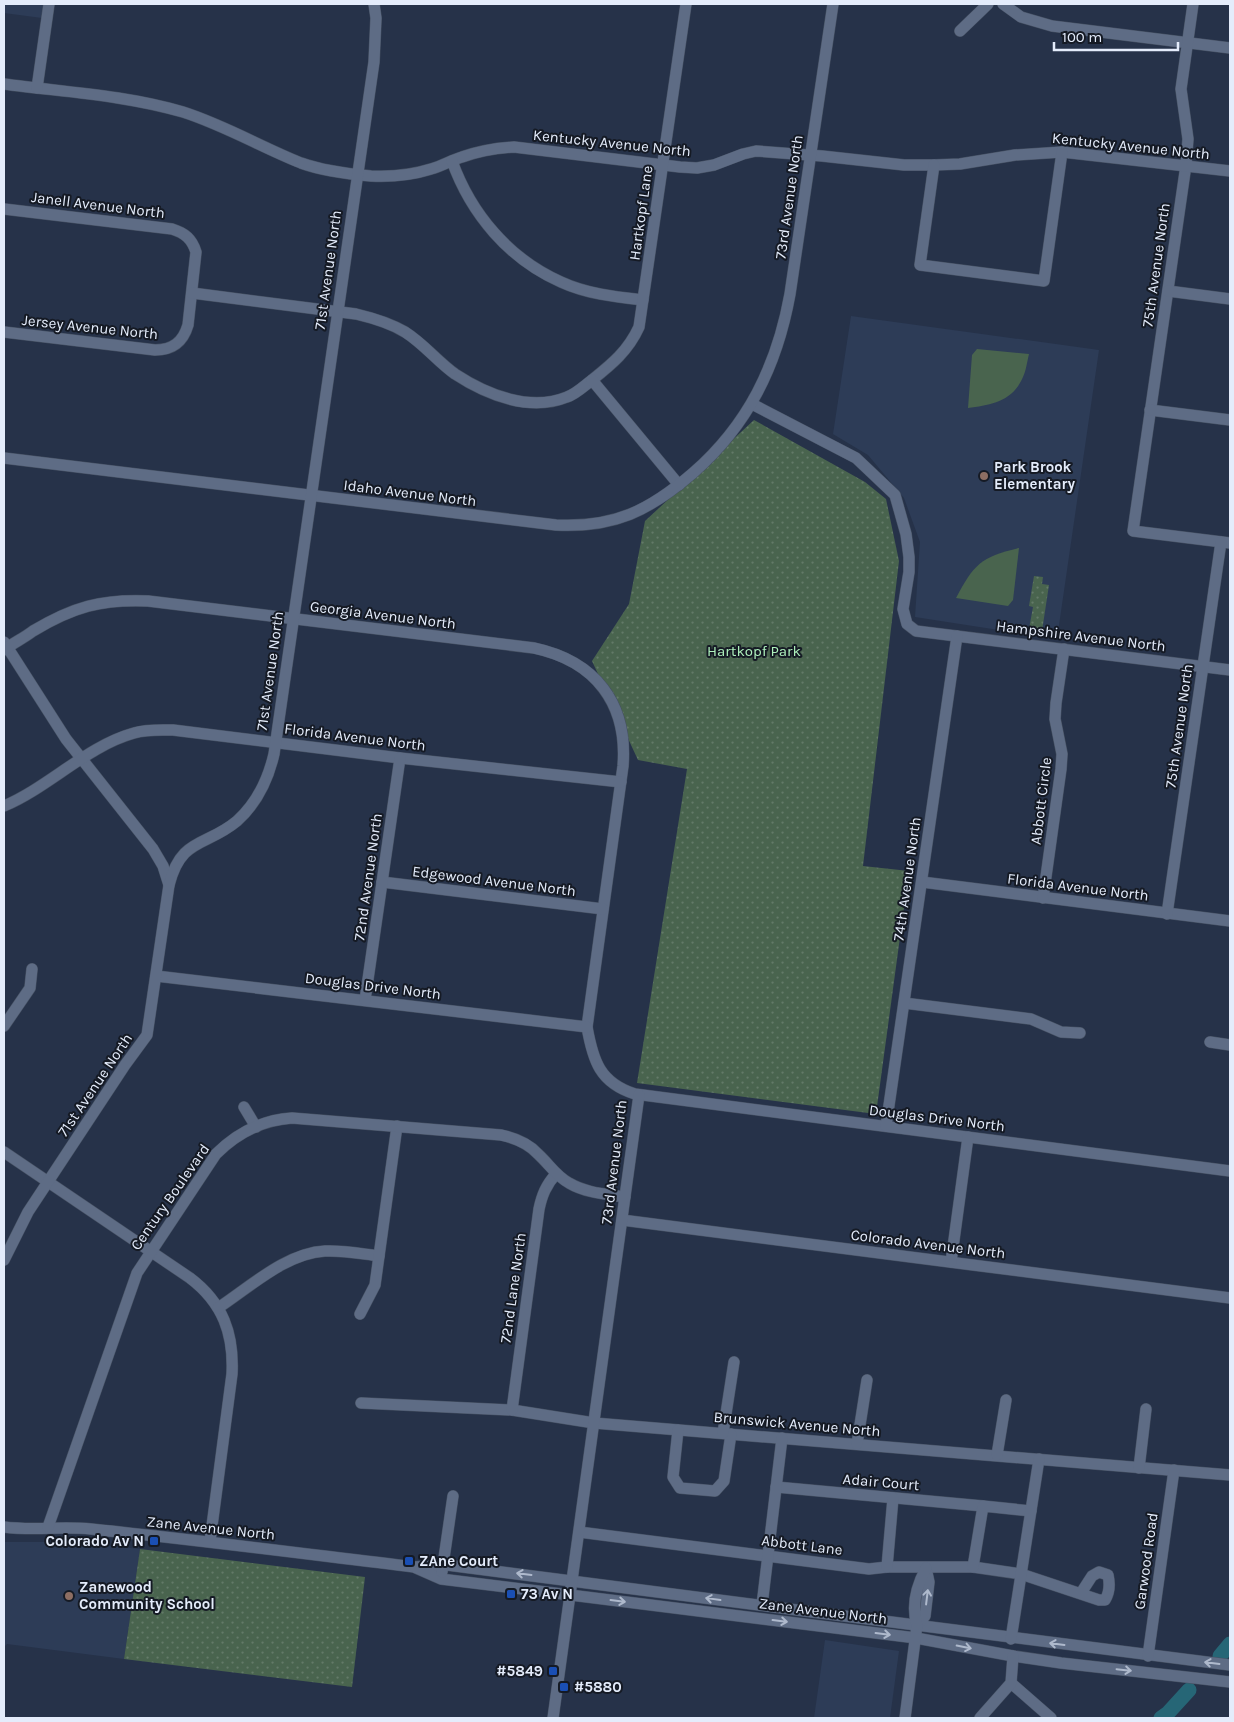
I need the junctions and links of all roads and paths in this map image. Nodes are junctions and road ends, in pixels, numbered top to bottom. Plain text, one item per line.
1 (49, 4) edge
2 (374, 4) edge
3 (686, 4) edge
4 (833, 4) edge
5 (988, 4) edge
6 (1003, 4) edge
7 (1192, 4) edge
8 (960, 30) dead end
9 (1187, 43) junction
10 (1230, 48) edge
11 (4, 84) edge
12 (37, 88) junction
13 (1062, 152) junction
14 (810, 155) junction
15 (452, 161) junction
16 (663, 165) junction
17 (934, 166) junction
18 (1186, 166) junction
19 (1230, 170) edge
20 (357, 174) junction
21 (4, 209) edge
22 (1168, 291) junction
23 (192, 293) junction
24 (1230, 299) edge
25 (644, 300) junction
26 (337, 312) junction
27 (4, 332) edge
28 (592, 380) junction
29 (759, 390) joint
30 (752, 404) junction
31 (1150, 410) junction
32 (1230, 420) edge
33 (4, 458) edge
34 (679, 485) junction
35 (311, 496) junction
36 (1226, 542) edge
37 (293, 619) junction
38 (957, 636) junction
39 (5, 646) edge
40 (534, 648) joint
41 (1064, 649) junction
42 (1203, 666) junction
43 (1230, 670) edge
44 (275, 743) junction
45 (400, 758) junction
46 (82, 760) junction
47 (621, 782) junction
48 (4, 806) edge
49 (382, 882) junction
50 (922, 882) junction
51 (169, 885) junction
52 (1043, 898) junction
53 (603, 909) junction
54 (1167, 914) junction
55 (1230, 922) edge
56 (32, 968) dead end
57 (156, 976) junction
58 (365, 1000) junction
59 (4, 1003) edge
60 (904, 1003) junction
61 (14, 1011) junction
62 (4, 1026) edge
63 (587, 1027) junction
64 (1080, 1032) dead end
65 (1210, 1042) dead end
66 (1230, 1045) edge
67 (639, 1095) junction
68 (244, 1107) dead end
69 (397, 1126) junction
70 (886, 1126) junction
71 (256, 1127) junction
72 (968, 1137) junction
73 (4, 1152) edge
74 (1230, 1171) edge
75 (556, 1174) junction
76 (48, 1182) junction
77 (625, 1198) junction
78 (622, 1220) junction
79 (150, 1251) junction
80 (379, 1256) junction
81 (4, 1260) edge
82 (951, 1262) junction
83 (1230, 1298) edge
84 (218, 1308) junction
85 (360, 1314) dead end
86 (734, 1362) dead end
87 (867, 1380) dead end
88 (1006, 1400) dead end
89 (361, 1403) dead end
90 (1146, 1409) dead end
91 (512, 1410) junction
92 (594, 1423) junction
93 (678, 1430) junction
94 (727, 1434) junction
95 (782, 1438) junction
96 (857, 1444) junction
97 (997, 1455) junction
98 (1039, 1459) junction
99 (1138, 1468) junction
100 (1174, 1470) junction
101 (1230, 1476) edge
102 (776, 1487) junction
103 (453, 1496) dead end
104 (893, 1498) junction
105 (983, 1506) junction
106 (1031, 1511) junction
107 (4, 1527) edge
108 (48, 1527) junction
109 (579, 1532) junction
110 (210, 1541) junction
111 (768, 1556) junction
112 (444, 1564) junction
113 (414, 1567) junction
114 (973, 1567) junction
115 (887, 1568) junction
116 (926, 1568) junction
117 (1021, 1574) junction
118 (442, 1579) junction
119 (572, 1580) junction
120 (1081, 1593) dead end
121 (570, 1595) junction
122 (762, 1605) junction
123 (917, 1625) junction
124 (916, 1638) junction
125 (1010, 1639) junction
126 (1013, 1656) junction
127 (1148, 1656) junction
128 (1230, 1665) edge
129 (1230, 1682) edge
130 (1011, 1683) junction
131 (552, 1718) edge
132 (904, 1718) edge
133 (980, 1718) edge
134 (1051, 1718) edge

1 - 12 street
2 - 20 street, 71st Avenue North
3 - 16 street, Hartkopf Lane
4 - 14 street, 73rd Avenue North
5 - 8 street
6 - 9 street
7 - 9 street, 75th Avenue North
9 - 10 street
9 - 18 street, 75th Avenue North
11 - 12 street, Kentucky Avenue North
12 - 20 street, Kentucky Avenue North
13 - 17 street, Kentucky Avenue North
13 - 17 street
13 - 18 street, Kentucky Avenue North
14 - 16 street, Kentucky Avenue North
14 - 17 street, Kentucky Avenue North
14 - 29 street, 73rd Avenue North
15 - 16 street, Kentucky Avenue North
15 - 20 street, Kentucky Avenue North
15 - 25 street
16 - 25 street, Hartkopf Lane
18 - 19 street, Kentucky Avenue North
18 - 22 street, 75th Avenue North
20 - 26 street, 71st Avenue North
21 - 23 street, Janell Avenue North
22 - 24 street
22 - 31 street, 75th Avenue North
23 - 26 street
23 - 27 street, Jersey Avenue North
25 - 28 street, Hartkopf Lane
26 - 28 street
26 - 35 street, 71st Avenue North
28 - 34 street
29 - 30 street, Idaho Avenue North
30 - 34 street, Idaho Avenue North
30 - 38 street
31 - 32 street
31 - 36 street, 75th Avenue North
33 - 35 street, Idaho Avenue North
34 - 35 street, Idaho Avenue North
35 - 37 street, 71st Avenue North
36 - 42 street, 75th Avenue North
37 - 39 street, Georgia Avenue North
37 - 40 street, Georgia Avenue North
37 - 44 street, 71st Avenue North
38 - 41 street, Hampshire Avenue North
38 - 50 street, 74th Avenue North
39 - 46 street
40 - 47 street, 73rd Avenue North
41 - 42 street, Hampshire Avenue North
41 - 52 street, Abbott Circle
42 - 43 street, Hampshire Avenue North
42 - 54 street, 75th Avenue North
44 - 45 street, Florida Avenue North
44 - 46 street, Florida Avenue North
44 - 51 street, 71st Avenue North
45 - 47 street, Florida Avenue North
45 - 49 street, 72nd Avenue North
46 - 48 street
46 - 51 street
47 - 53 street, 73rd Avenue North
49 - 53 street, Edgewood Avenue North
49 - 58 street, 72nd Avenue North
50 - 52 street, Florida Avenue North
50 - 60 street, 74th Avenue North
51 - 57 street, 71st Avenue North
52 - 54 street, Florida Avenue North
53 - 63 street, 73rd Avenue North
54 - 55 street, Florida Avenue North
56 - 61 street
57 - 58 street, Douglas Drive North
57 - 76 street, 71st Avenue North
58 - 63 street, Douglas Drive North
59 - 61 street
60 - 64 street
60 - 70 street, 74th Avenue North
61 - 62 street
63 - 67 street, 73rd Avenue North
65 - 66 street
67 - 70 street, Douglas Drive North
67 - 77 street, 73rd Avenue North
68 - 71 street
69 - 71 street, Century Boulevard
69 - 75 street, Century Boulevard
69 - 80 street
70 - 72 street, Douglas Drive North
71 - 79 street, Century Boulevard
72 - 74 street, Douglas Drive North
72 - 82 street
73 - 76 street
75 - 77 street, Century Boulevard
75 - 91 street, 72nd Lane North
76 - 79 street
76 - 81 street, 71st Avenue North
77 - 78 street, 73rd Avenue North
78 - 82 street, Colorado Avenue North
78 - 92 street, 73rd Avenue North
79 - 84 street
79 - 108 street, Century Boulevard
80 - 84 street
80 - 85 street
82 - 83 street, Colorado Avenue North
84 - 110 street
86 - 94 street
87 - 96 street
88 - 97 street
89 - 91 street, Brunswick Avenue North
90 - 99 street
91 - 92 street, Brunswick Avenue North
92 - 93 street, Brunswick Avenue North
92 - 109 street, 73rd Avenue North
93 - 94 street, Brunswick Avenue North
93 - 94 street
94 - 95 street, Brunswick Avenue North
95 - 96 street, Brunswick Avenue North
95 - 102 street
96 - 97 street, Brunswick Avenue North
97 - 98 street, Brunswick Avenue North
98 - 99 street, Brunswick Avenue North
98 - 106 street
99 - 100 street, Brunswick Avenue North
100 - 101 street, Brunswick Avenue North
100 - 127 street, Garwood Road
102 - 104 street, Adair Court
102 - 111 street
103 - 112 street
104 - 105 street, Adair Court
104 - 115 street
105 - 106 street
105 - 114 street
106 - 117 street
107 - 108 street, Zane Avenue North
108 - 110 street, Zane Avenue North
109 - 111 street, Abbott Lane
109 - 119 street, 73rd Avenue North
110 - 113 street, Zane Avenue North
111 - 115 street, Abbott Lane
111 - 122 street
112 - 113 street, Zane Avenue North
112 - 118 street
119 -> 112 street, Zane Avenue North
113 - 118 street, Zane Avenue North
114 - 116 street, Abbott Lane
114 - 117 street, Abbott Lane
115 - 116 street, Abbott Lane
116 - 123 street
117 - 120 street, Abbott Lane
117 - 125 street
118 - 121 street, Zane Avenue North
119 - 121 street, 73rd Avenue North
122 -> 119 street, Zane Avenue North
121 -> 124 street, Zane Avenue North
121 - 131 street, 73rd Avenue North
122 - 123 street, Zane Avenue North
123 - 124 street
123 - 125 street, Zane Avenue North
124 -> 126 street, Zane Avenue North
124 - 132 street
127 -> 125 street, Zane Avenue North
126 -> 129 street, Zane Avenue North
126 - 130 street
128 -> 127 street, Zane Avenue North
130 - 133 street
130 - 134 street

